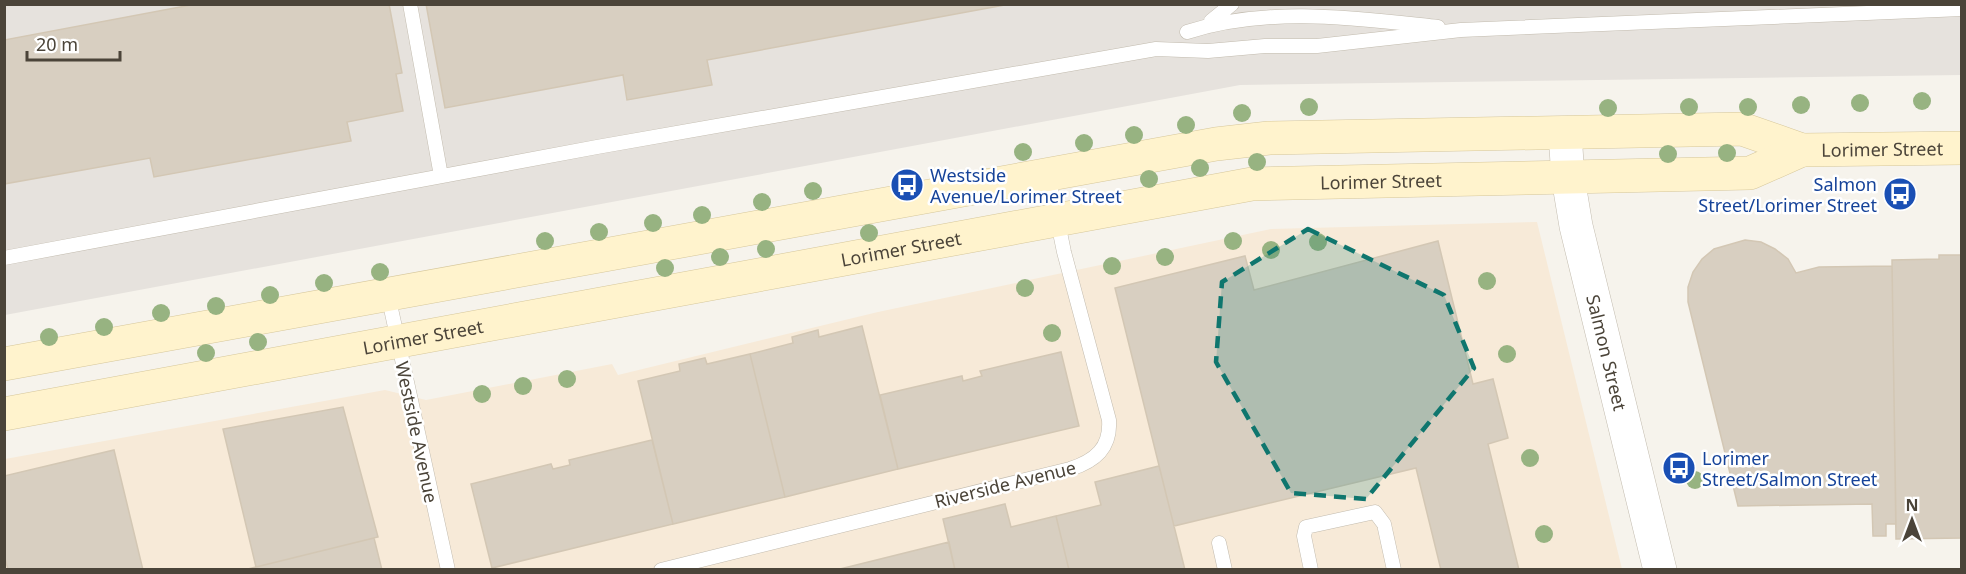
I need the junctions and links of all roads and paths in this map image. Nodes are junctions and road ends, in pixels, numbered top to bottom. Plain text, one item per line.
1 (410, 4) edge
2 (1232, 4) edge
3 (1962, 9) edge
4 (1461, 30) junction
5 (1187, 32) junction
6 (1156, 49) junction
7 (1565, 133) junction
8 (1962, 148) edge
9 (1802, 150) junction
10 (1048, 174) junction
11 (441, 176) junction
12 (1568, 178) junction
13 (1057, 221) junction
14 (4, 258) edge
15 (388, 295) junction
16 (397, 341) junction
17 (4, 364) edge
18 (4, 414) edge
19 (1219, 543) dead end
20 (448, 570) edge
21 (661, 570) edge
22 (1225, 570) edge
23 (1311, 570) edge
24 (1394, 570) edge
25 (1660, 570) edge

1 - 11 lane
2 - 5 lane
3 - 4 lane
4 - 5 lane
4 - 6 lane
5 - 6 lane
6 - 11 lane
7 - 9 main road, Lorimer Street
7 - 10 main road, Lorimer Street
7 - 12 street, Salmon Street
8 - 9 main road, Lorimer Street
9 - 12 main road, Lorimer Street
10 - 13 lane, Riverside Avenue
10 - 15 main road, Lorimer Street
11 - 14 lane
12 - 13 main road, Lorimer Street
12 - 25 street, Salmon Street
13 - 16 main road, Lorimer Street
13 - 21 lane, Riverside Avenue
15 - 16 lane, Westside Avenue
15 - 17 main road, Lorimer Street
16 - 18 main road, Lorimer Street
16 - 20 lane, Westside Avenue
19 - 22 lane
23 - 24 lane

